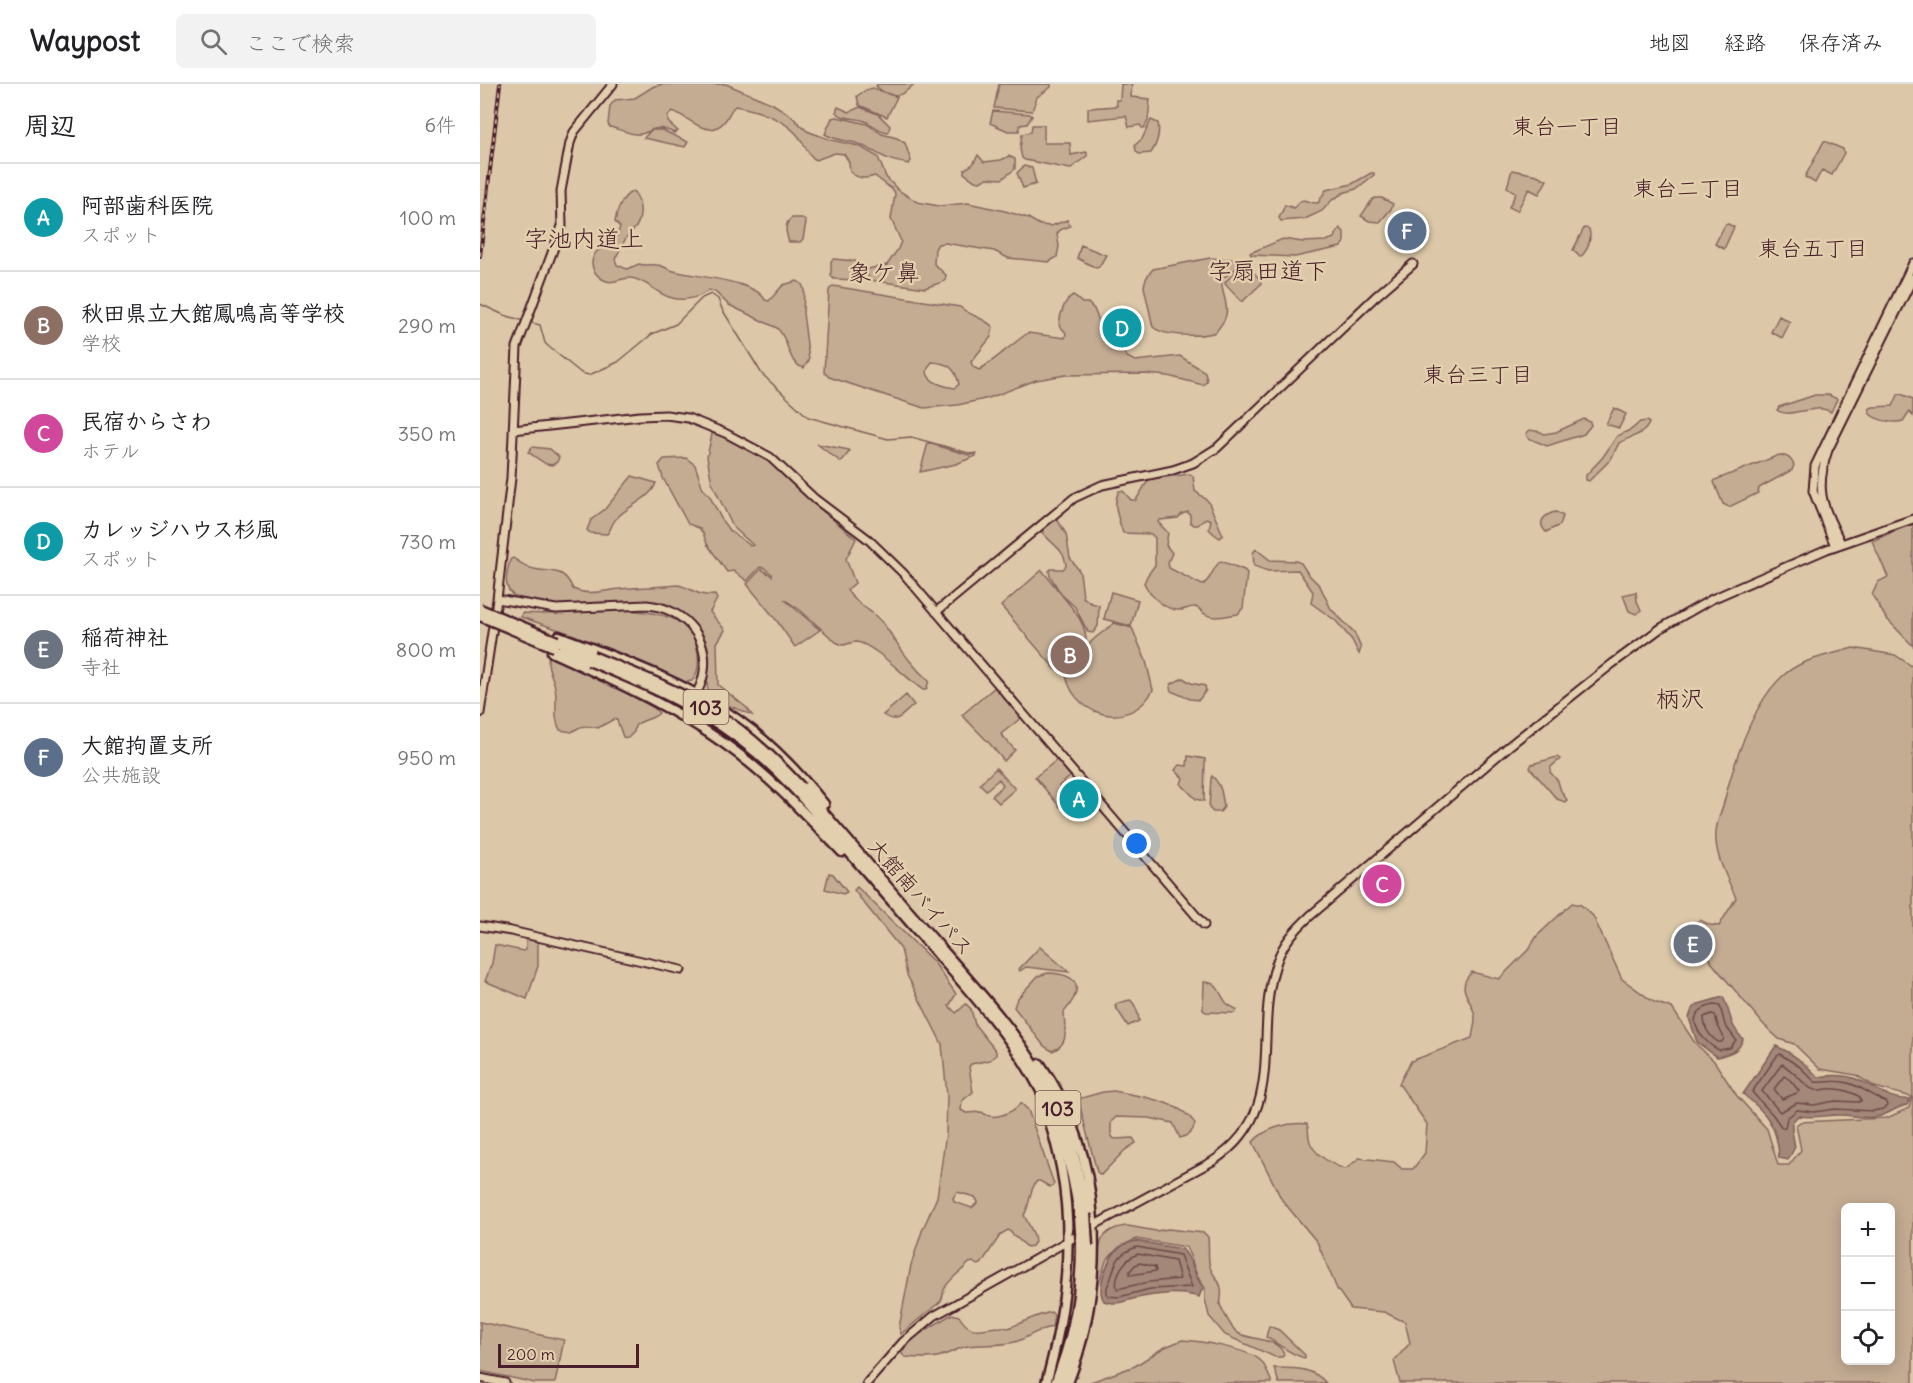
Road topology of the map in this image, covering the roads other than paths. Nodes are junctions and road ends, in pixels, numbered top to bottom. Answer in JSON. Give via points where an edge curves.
{"nodes":[{"id":1,"x":613,"y":84,"type":"edge"},
{"id":2,"x":1913,"y":262,"type":"edge"},
{"id":3,"x":1413,"y":264,"type":"dead end"},
{"id":4,"x":1913,"y":278,"type":"edge"},
{"id":5,"x":513,"y":430,"type":"junction"},
{"id":6,"x":1913,"y":519,"type":"edge"},
{"id":7,"x":1838,"y":545,"type":"junction"},
{"id":8,"x":497,"y":600,"type":"junction"},
{"id":9,"x":480,"y":609,"type":"edge"},
{"id":10,"x":936,"y":612,"type":"junction"},
{"id":11,"x":480,"y":617,"type":"edge"},
{"id":12,"x":555,"y":644,"type":"junction"},
{"id":13,"x":481,"y":689,"type":"edge"},
{"id":14,"x":696,"y":694,"type":"junction"},
{"id":15,"x":480,"y":713,"type":"edge"},
{"id":16,"x":683,"y":717,"type":"junction"},
{"id":17,"x":912,"y":919,"type":"junction"},
{"id":18,"x":1204,"y":925,"type":"dead end"},
{"id":19,"x":480,"y":926,"type":"edge"},
{"id":20,"x":681,"y":970,"type":"dead end"},
{"id":21,"x":997,"y":1018,"type":"junction"},
{"id":22,"x":1094,"y":1226,"type":"junction"},
{"id":23,"x":1068,"y":1241,"type":"junction"},
{"id":24,"x":1085,"y":1297,"type":"junction"},
{"id":25,"x":480,"y":1378,"type":"edge"},
{"id":26,"x":505,"y":1383,"type":"edge"},
{"id":27,"x":867,"y":1383,"type":"edge"},
{"id":28,"x":1046,"y":1383,"type":"edge"},
{"id":29,"x":1055,"y":1383,"type":"edge"},
{"id":30,"x":1062,"y":1383,"type":"edge"},
{"id":31,"x":1068,"y":1383,"type":"edge"}],
"edges":[{"from":1,"to":5,"type":"street","via":[[574,132],[570,143],[561,191],[562,226],[517,346]]},
{"from":2,"to":7,"type":"street","via":[[1815,466],[1813,491]]},
{"from":3,"to":10,"type":"street","via":[[1204,458],[1173,470],[1102,485],[1074,498]]},
{"from":4,"to":7,"type":"street","via":[[1821,470],[1820,492]]},
{"from":5,"to":8,"type":"street"},
{"from":5,"to":10,"type":"street","via":[[666,415],[688,418],[725,433],[770,457],[868,539]]},
{"from":6,"to":7,"type":"street"},
{"from":7,"to":22,"type":"street","via":[[1695,608],[1643,641],[1506,748],[1310,916],[1289,937],[1276,963],[1263,1086],[1257,1109],[1243,1135],[1213,1161]]},
{"from":8,"to":13,"type":"street"},
{"from":8,"to":14,"type":"street","via":[[545,608],[647,605],[669,609],[689,623],[702,644],[704,672]]},
{"from":9,"to":12,"type":"highway","name":"大館南バイパス","number":"103","bridge":true},
{"from":10,"to":18,"type":"street"},
{"from":11,"to":12,"type":"highway","name":"大館南バイパス","number":"103","bridge":true},
{"from":12,"to":14,"type":"highway"},
{"from":12,"to":16,"type":"highway"},
{"from":12,"to":17,"type":"highway","name":"大館南バイパス","number":"103","bridge":true,"via":[[712,718],[754,749],[799,789]]},
{"from":13,"to":15,"type":"street"},
{"from":14,"to":16,"type":"street"},
{"from":14,"to":17,"type":"highway","via":[[747,726],[795,770]]},
{"from":16,"to":17,"type":"highway","via":[[723,742],[774,783]]},
{"from":17,"to":21,"type":"highway","name":"大館南バイパス","number":"103"},
{"from":19,"to":20,"type":"street"},
{"from":21,"to":22,"type":"highway","via":[[1038,1061],[1064,1107],[1085,1169]]},
{"from":21,"to":23,"type":"highway","via":[[1047,1112],[1063,1176]]},
{"from":21,"to":24,"type":"highway","name":"大館南バイパス","number":"103","bridge":true,"via":[[1033,1061],[1060,1113],[1075,1158],[1083,1215]]},
{"from":22,"to":23,"type":"street"},
{"from":22,"to":24,"type":"highway","via":[[1094,1268]]},
{"from":23,"to":27,"type":"street","via":[[934,1316],[903,1342]]},
{"from":23,"to":28,"type":"highway","via":[[1062,1312]]},
{"from":24,"to":29,"type":"highway","name":"大館南バイパス","number":"103"},
{"from":24,"to":30,"type":"highway","name":"大館南バイパス","number":"103"},
{"from":24,"to":31,"type":"highway","via":[[1082,1344]]},
{"from":25,"to":26,"type":"street"}]}
